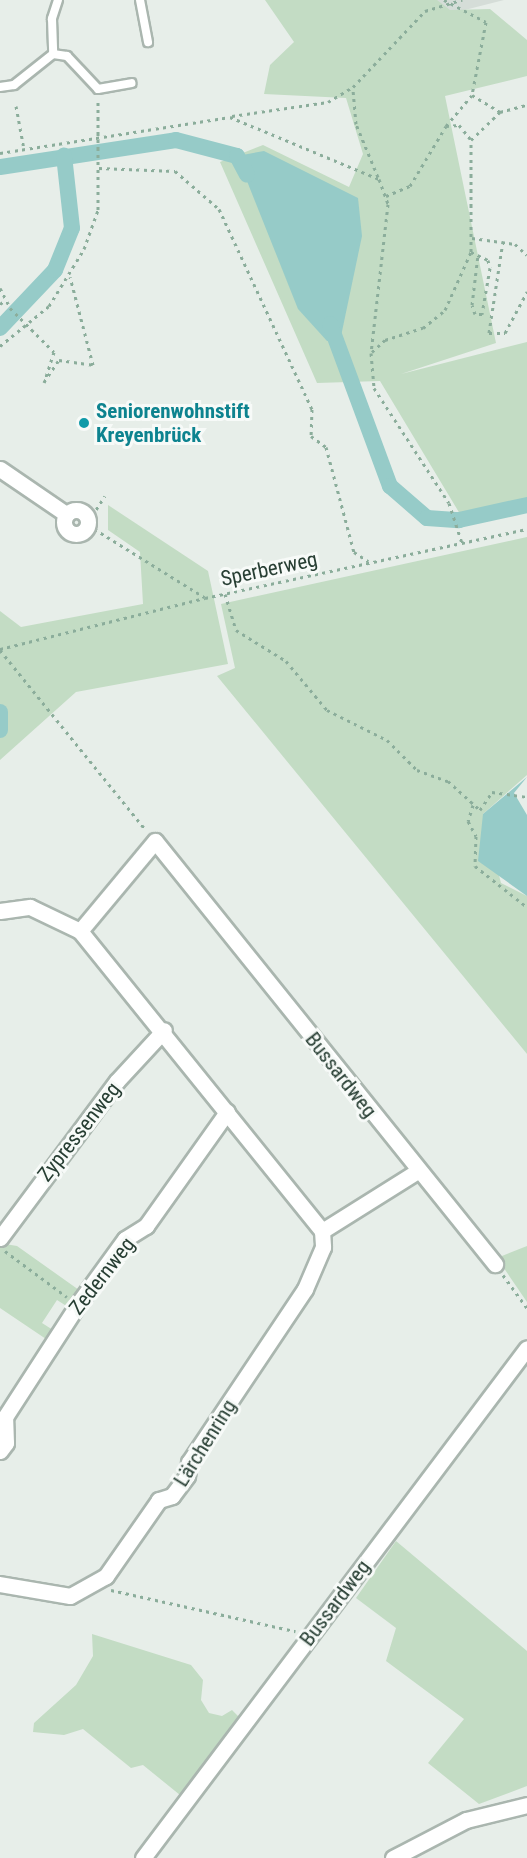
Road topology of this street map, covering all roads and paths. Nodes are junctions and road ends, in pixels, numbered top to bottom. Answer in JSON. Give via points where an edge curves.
{"nodes":[{"id":1,"x":58,"y":0,"type":"edge"},
{"id":2,"x":140,"y":0,"type":"edge"},
{"id":3,"x":462,"y":0,"type":"edge"},
{"id":4,"x":445,"y":2,"type":"edge"},
{"id":5,"x":148,"y":42,"type":"dead end"},
{"id":6,"x":53,"y":54,"type":"junction"},
{"id":7,"x":131,"y":83,"type":"dead end"},
{"id":8,"x":0,"y":87,"type":"edge"},
{"id":9,"x":353,"y":87,"type":"junction"},
{"id":10,"x":98,"y":89,"type":"junction"},
{"id":11,"x":472,"y":95,"type":"junction"},
{"id":12,"x":527,"y":105,"type":"edge"},
{"id":13,"x":16,"y":106,"type":"dead end"},
{"id":14,"x":500,"y":112,"type":"junction"},
{"id":15,"x":230,"y":117,"type":"junction"},
{"id":16,"x":446,"y":126,"type":"junction"},
{"id":17,"x":98,"y":138,"type":"junction"},
{"id":18,"x":471,"y":140,"type":"junction"},
{"id":19,"x":24,"y":149,"type":"junction"},
{"id":20,"x":0,"y":153,"type":"edge"},
{"id":21,"x":99,"y":168,"type":"junction"},
{"id":22,"x":379,"y":179,"type":"junction"},
{"id":23,"x":386,"y":196,"type":"junction"},
{"id":24,"x":472,"y":238,"type":"junction"},
{"id":25,"x":503,"y":241,"type":"junction"},
{"id":26,"x":471,"y":252,"type":"junction"},
{"id":27,"x":478,"y":255,"type":"junction"},
{"id":28,"x":527,"y":255,"type":"edge"},
{"id":29,"x":70,"y":277,"type":"junction"},
{"id":30,"x":0,"y":288,"type":"edge"},
{"id":31,"x":527,"y":292,"type":"edge"},
{"id":32,"x":6,"y":300,"type":"junction"},
{"id":33,"x":0,"y":304,"type":"edge"},
{"id":34,"x":28,"y":328,"type":"junction"},
{"id":35,"x":0,"y":346,"type":"edge"},
{"id":36,"x":371,"y":353,"type":"junction"},
{"id":37,"x":0,"y":469,"type":"edge"},
{"id":38,"x":105,"y":496,"type":"dead end"},
{"id":39,"x":88,"y":524,"type":"junction"},
{"id":40,"x":527,"y":529,"type":"edge"},
{"id":41,"x":462,"y":543,"type":"junction"},
{"id":42,"x":369,"y":562,"type":"junction"},
{"id":43,"x":225,"y":594,"type":"junction"},
{"id":44,"x":205,"y":598,"type":"junction"},
{"id":45,"x":0,"y":649,"type":"edge"},
{"id":46,"x":527,"y":797,"type":"edge"},
{"id":47,"x":473,"y":805,"type":"junction"},
{"id":48,"x":155,"y":841,"type":"junction"},
{"id":49,"x":527,"y":907,"type":"edge"},
{"id":50,"x":0,"y":911,"type":"edge"},
{"id":51,"x":80,"y":931,"type":"junction"},
{"id":52,"x":164,"y":1030,"type":"junction"},
{"id":53,"x":227,"y":1112,"type":"junction"},
{"id":54,"x":416,"y":1172,"type":"junction"},
{"id":55,"x":322,"y":1231,"type":"junction"},
{"id":56,"x":0,"y":1238,"type":"edge"},
{"id":57,"x":0,"y":1245,"type":"edge"},
{"id":58,"x":495,"y":1264,"type":"joint"},
{"id":59,"x":78,"y":1304,"type":"junction"},
{"id":60,"x":527,"y":1308,"type":"edge"},
{"id":61,"x":527,"y":1348,"type":"edge"},
{"id":62,"x":0,"y":1451,"type":"edge"},
{"id":63,"x":0,"y":1584,"type":"edge"},
{"id":64,"x":95,"y":1585,"type":"junction"},
{"id":65,"x":312,"y":1634,"type":"junction"},
{"id":66,"x":527,"y":1805,"type":"edge"},
{"id":67,"x":144,"y":1858,"type":"edge"},
{"id":68,"x":393,"y":1858,"type":"edge"}],
"edges":[{"from":1,"to":6,"type":"lane","via":[[52,18]]},
{"from":2,"to":5,"type":"lane"},
{"from":3,"to":4,"type":"path"},
{"from":4,"to":9,"type":"path","via":[[425,11]]},
{"from":4,"to":11,"type":"path","via":[[486,22]]},
{"from":6,"to":8,"type":"lane","via":[[14,85]]},
{"from":6,"to":10,"type":"lane","via":[[67,56]]},
{"from":7,"to":10,"type":"lane"},
{"from":9,"to":15,"type":"path","via":[[328,102]]},
{"from":9,"to":22,"type":"path","via":[[356,124]]},
{"from":10,"to":17,"type":"path"},
{"from":11,"to":14,"type":"path"},
{"from":11,"to":16,"type":"path"},
{"from":12,"to":14,"type":"path"},
{"from":13,"to":19,"type":"path"},
{"from":14,"to":18,"type":"path"},
{"from":15,"to":17,"type":"path"},
{"from":15,"to":22,"type":"path"},
{"from":16,"to":18,"type":"path","via":[[466,129]]},
{"from":16,"to":23,"type":"path","via":[[410,186]]},
{"from":17,"to":19,"type":"path"},
{"from":17,"to":21,"type":"path"},
{"from":18,"to":24,"type":"path"},
{"from":19,"to":20,"type":"path"},
{"from":21,"to":29,"type":"path","via":[[98,210]]},
{"from":21,"to":42,"type":"path","via":[[176,171],[219,208],[312,409],[311,436],[326,447],[354,552]]},
{"from":22,"to":23,"type":"path"},
{"from":23,"to":36,"type":"path"},
{"from":24,"to":25,"type":"path"},
{"from":24,"to":26,"type":"path"},
{"from":25,"to":28,"type":"path"},
{"from":25,"to":31,"type":"path","via":[[489,333],[505,333]]},
{"from":26,"to":27,"type":"path"},
{"from":26,"to":36,"type":"path","via":[[445,310],[423,328],[385,340]]},
{"from":27,"to":27,"type":"path","via":[[472,305],[475,314],[482,314],[490,268],[488,260]]},
{"from":29,"to":34,"type":"path"},
{"from":29,"to":34,"type":"path","via":[[93,365],[59,360],[44,382],[54,352]]},
{"from":30,"to":32,"type":"path"},
{"from":32,"to":33,"type":"path"},
{"from":32,"to":34,"type":"path"},
{"from":34,"to":35,"type":"path"},
{"from":36,"to":41,"type":"path","via":[[374,388],[449,503]]},
{"from":37,"to":39,"type":"street","via":[[66,514],[82,511]]},
{"from":38,"to":39,"type":"path"},
{"from":39,"to":44,"type":"path"},
{"from":40,"to":41,"type":"path","name":"Sperberweg"},
{"from":41,"to":42,"type":"path","name":"Sperberweg"},
{"from":42,"to":43,"type":"path","name":"Sperberweg"},
{"from":43,"to":44,"type":"path","name":"Sperberweg"},
{"from":43,"to":47,"type":"path","via":[[236,630],[286,661],[321,705],[387,740],[417,770],[448,781]]},
{"from":44,"to":45,"type":"path","name":"Sperberweg"},
{"from":45,"to":48,"type":"path"},
{"from":46,"to":47,"type":"path","via":[[492,792],[480,810]]},
{"from":47,"to":49,"type":"path","via":[[468,820],[476,836],[475,866]]},
{"from":48,"to":51,"type":"street"},
{"from":48,"to":54,"type":"street","name":"Bussardweg"},
{"from":50,"to":51,"type":"street","via":[[30,907]]},
{"from":51,"to":52,"type":"street"},
{"from":52,"to":53,"type":"street"},
{"from":52,"to":56,"type":"street","name":"Zypressenweg","via":[[117,1081]]},
{"from":53,"to":55,"type":"street"},
{"from":53,"to":59,"type":"street","name":"Zedernweg","via":[[146,1226],[125,1239]]},
{"from":54,"to":55,"type":"street"},
{"from":54,"to":58,"type":"street","name":"Bussardweg"},
{"from":55,"to":64,"type":"street","name":"Lärchenring","via":[[318,1265],[189,1462],[187,1476],[172,1496],[159,1500]]},
{"from":57,"to":59,"type":"path","via":[[34,1277]]},
{"from":58,"to":60,"type":"path"},
{"from":59,"to":62,"type":"street","name":"Zedernweg","via":[[5,1417],[6,1443]]},
{"from":61,"to":65,"type":"street","name":"Bussardweg"},
{"from":63,"to":64,"type":"street","via":[[70,1596]]},
{"from":64,"to":65,"type":"path"},
{"from":65,"to":67,"type":"street","name":"Bussardweg"},
{"from":66,"to":68,"type":"street","via":[[466,1820]]}]}
